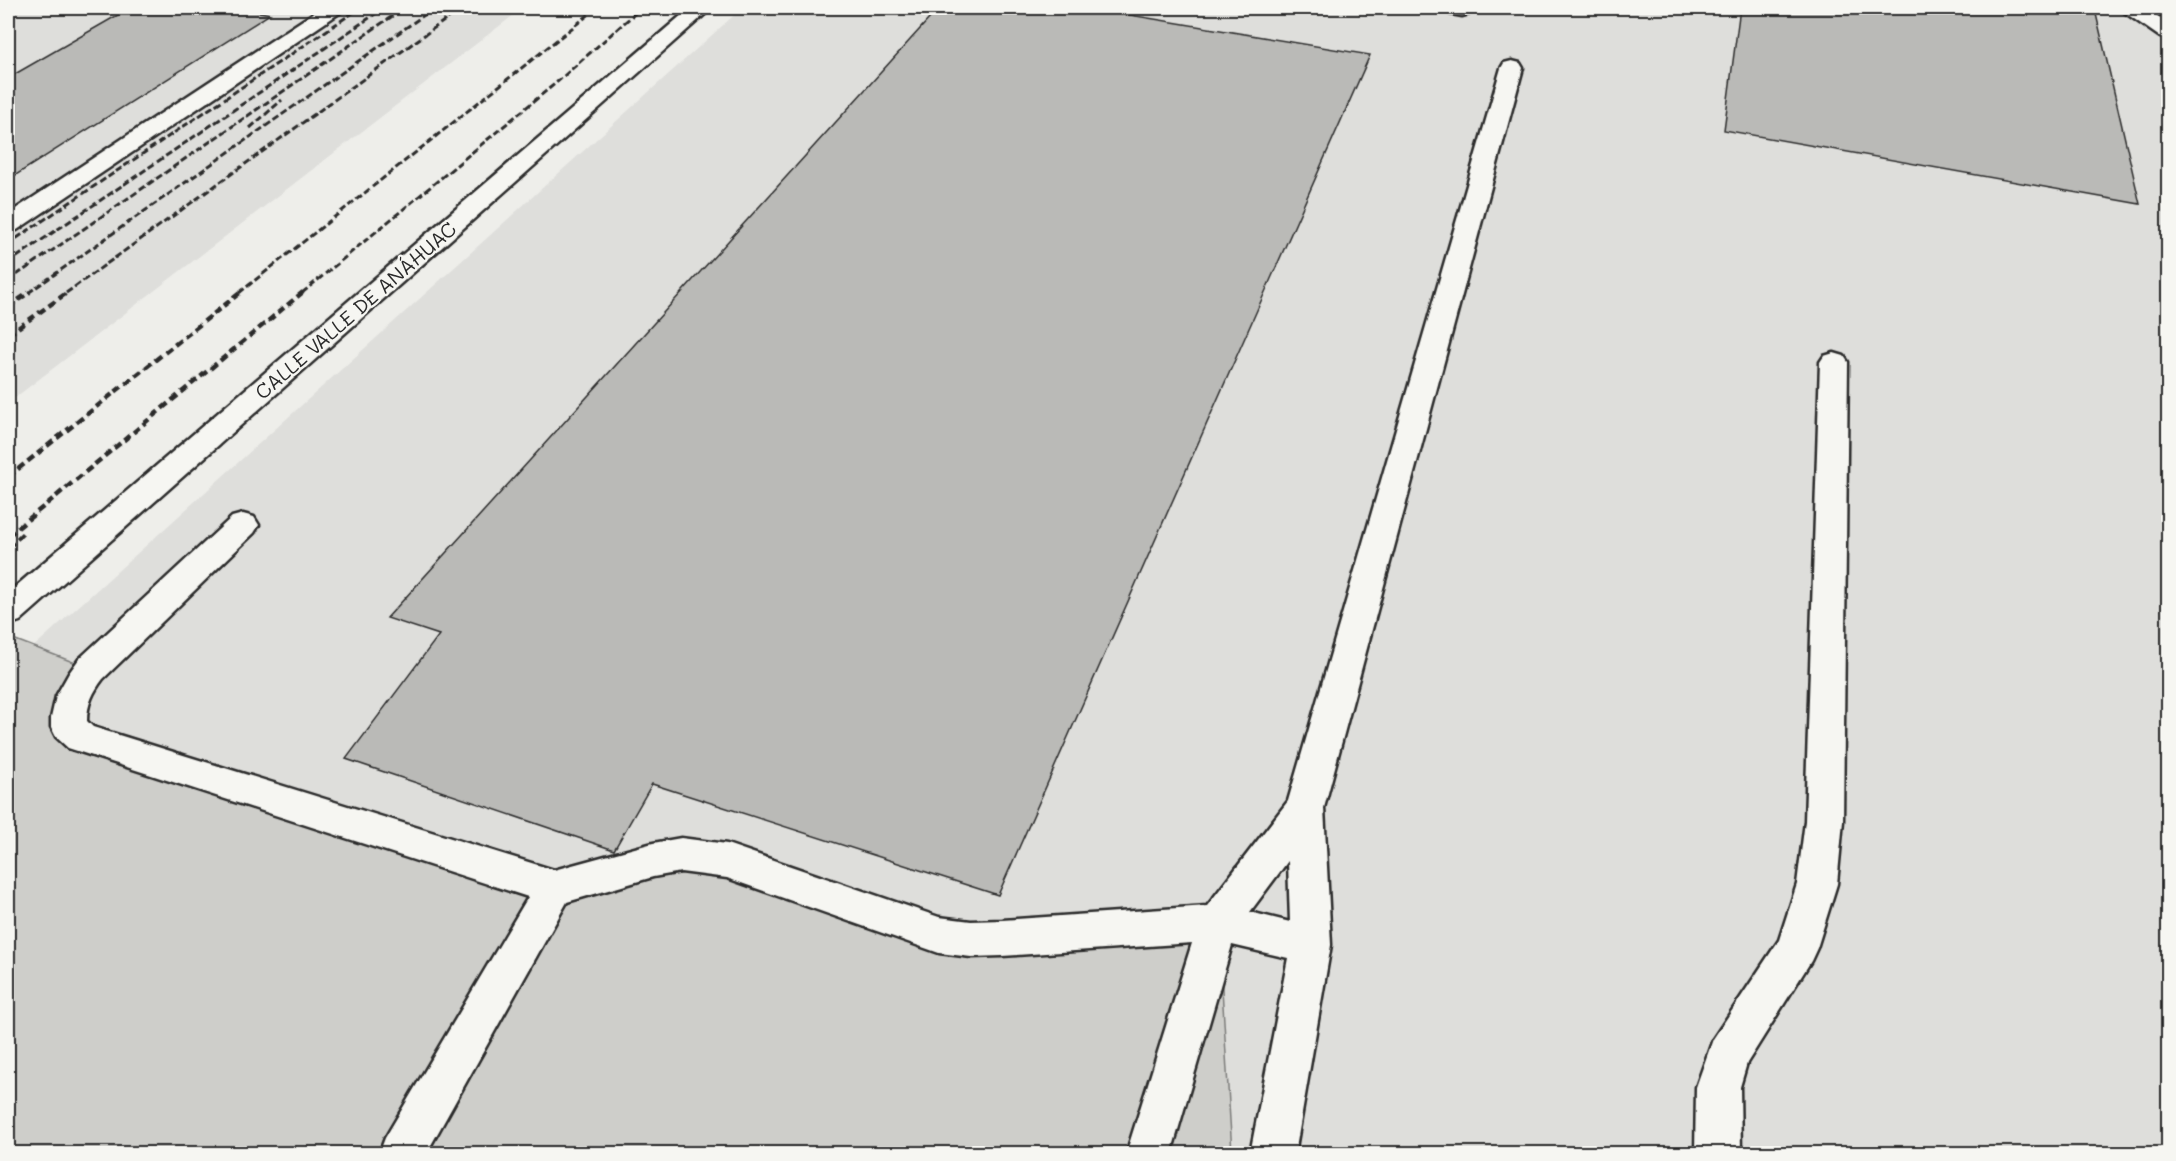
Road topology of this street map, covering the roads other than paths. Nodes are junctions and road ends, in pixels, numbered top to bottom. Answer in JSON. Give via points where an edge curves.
{"nodes":[{"id":1,"x":334,"y":8,"type":"edge"},
{"id":2,"x":702,"y":8,"type":"edge"},
{"id":3,"x":2150,"y":10,"type":"edge"},
{"id":4,"x":2169,"y":32,"type":"edge"},
{"id":5,"x":1512,"y":68,"type":"dead end"},
{"id":6,"x":8,"y":225,"type":"edge"},
{"id":7,"x":1834,"y":362,"type":"dead end"},
{"id":8,"x":243,"y":525,"type":"dead end"},
{"id":9,"x":8,"y":612,"type":"edge"},
{"id":10,"x":1305,"y":808,"type":"junction"},
{"id":11,"x":554,"y":888,"type":"junction"},
{"id":12,"x":1218,"y":922,"type":"junction"},
{"id":13,"x":1311,"y":945,"type":"junction"},
{"id":14,"x":401,"y":1154,"type":"edge"},
{"id":15,"x":1148,"y":1154,"type":"edge"},
{"id":16,"x":1272,"y":1154,"type":"edge"},
{"id":17,"x":1718,"y":1154,"type":"edge"}],
"edges":[{"from":1,"to":6,"type":"street"},
{"from":2,"to":9,"type":"street","name":"CALLE VALLE DE ANÁHUAC"},
{"from":3,"to":4,"type":"street"},
{"from":5,"to":10,"type":"street"},
{"from":7,"to":17,"type":"street","via":[[1824,821],[1817,884],[1797,948],[1728,1054],[1718,1087]]},
{"from":8,"to":11,"type":"street","via":[[91,669],[75,689],[67,710],[69,727],[81,738]]},
{"from":10,"to":12,"type":"street"},
{"from":10,"to":13,"type":"street"},
{"from":11,"to":12,"type":"street","via":[[653,860],[692,855],[727,861],[939,935],[971,939]]},
{"from":11,"to":14,"type":"street"},
{"from":12,"to":13,"type":"street"},
{"from":12,"to":15,"type":"street"},
{"from":13,"to":16,"type":"street"}]}
